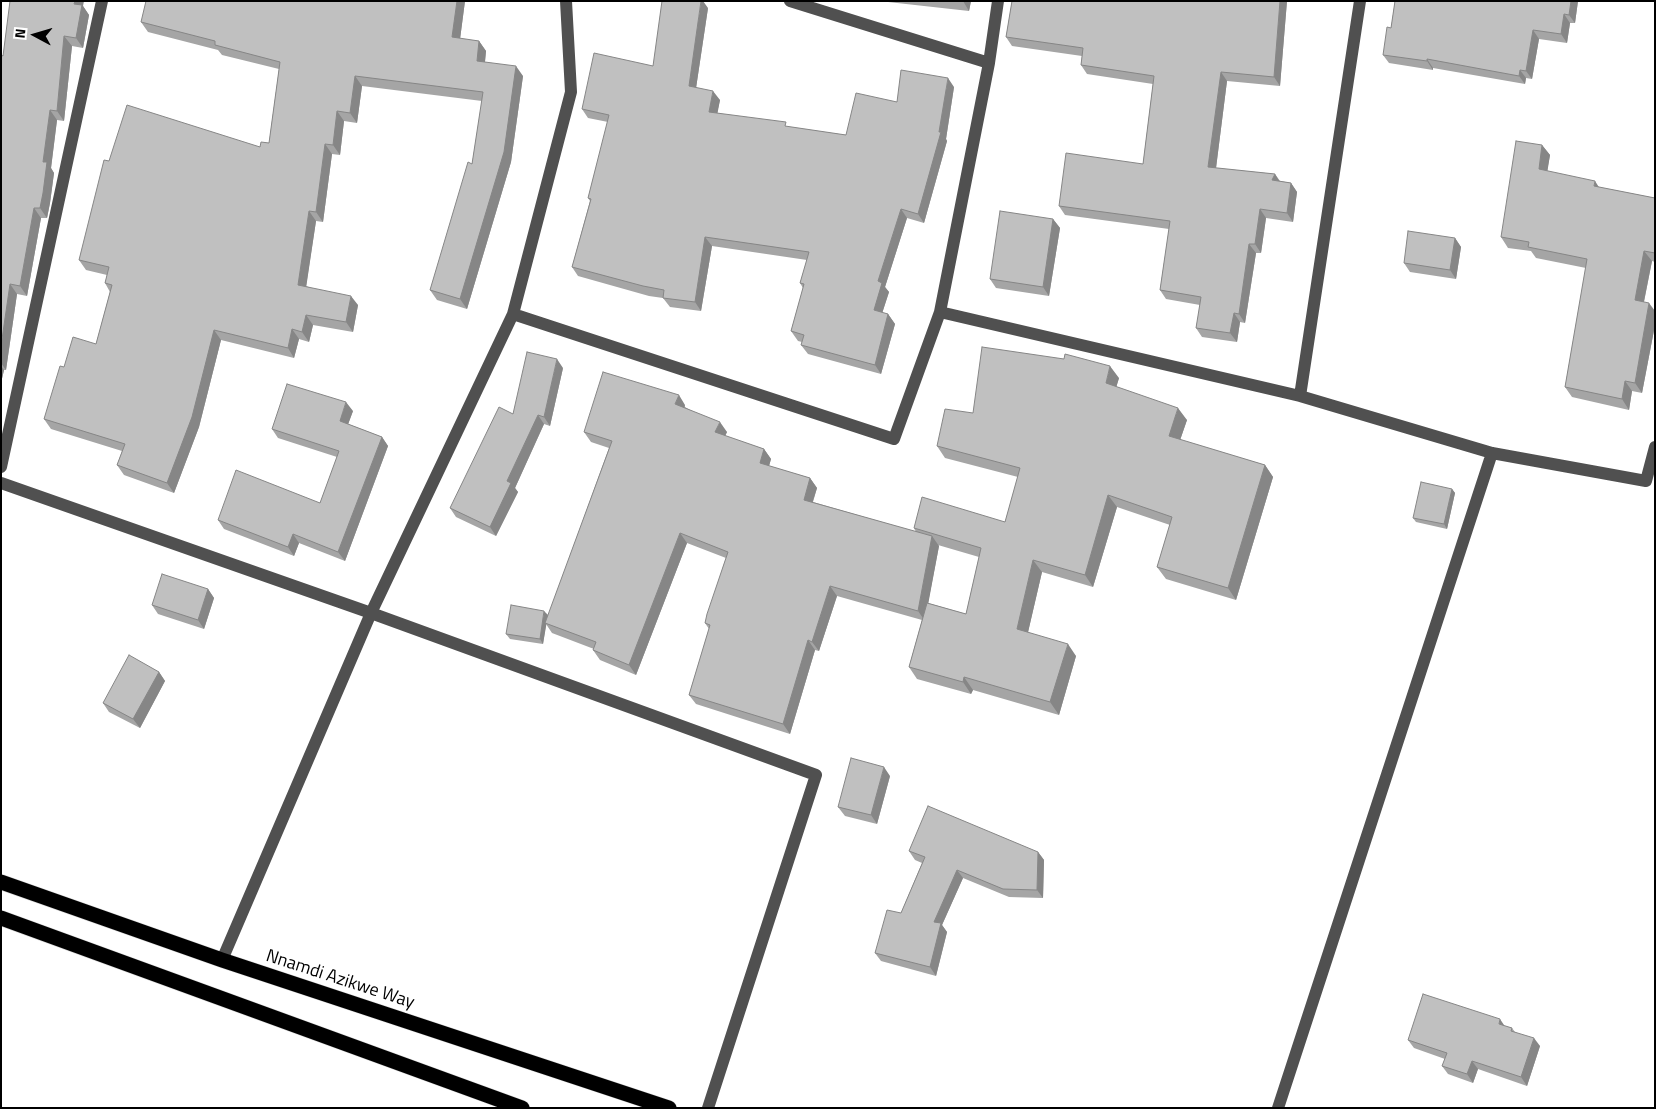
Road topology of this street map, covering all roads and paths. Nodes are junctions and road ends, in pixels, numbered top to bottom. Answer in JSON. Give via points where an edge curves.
{"nodes":[{"id":1,"x":102,"y":1,"type":"edge"},
{"id":2,"x":566,"y":1,"type":"edge"},
{"id":3,"x":790,"y":1,"type":"edge"},
{"id":4,"x":998,"y":1,"type":"edge"},
{"id":5,"x":1360,"y":1,"type":"edge"},
{"id":6,"x":989,"y":63,"type":"junction"},
{"id":7,"x":940,"y":312,"type":"junction"},
{"id":8,"x":513,"y":314,"type":"junction"},
{"id":9,"x":1300,"y":396,"type":"junction"},
{"id":10,"x":1655,"y":447,"type":"edge"},
{"id":11,"x":1492,"y":453,"type":"junction"},
{"id":12,"x":1,"y":467,"type":"edge"},
{"id":13,"x":1651,"y":482,"type":"edge"},
{"id":14,"x":1,"y":483,"type":"edge"},
{"id":15,"x":371,"y":613,"type":"junction"},
{"id":16,"x":1,"y":882,"type":"edge"},
{"id":17,"x":1,"y":918,"type":"edge"},
{"id":18,"x":222,"y":960,"type":"junction"},
{"id":19,"x":522,"y":1108,"type":"edge"},
{"id":20,"x":670,"y":1108,"type":"edge"},
{"id":21,"x":708,"y":1108,"type":"edge"},
{"id":22,"x":1278,"y":1108,"type":"edge"}],
"edges":[{"from":1,"to":12,"type":"street"},
{"from":2,"to":8,"type":"street","via":[[571,92]]},
{"from":3,"to":6,"type":"street"},
{"from":4,"to":6,"type":"street"},
{"from":5,"to":9,"type":"street"},
{"from":6,"to":7,"type":"street"},
{"from":7,"to":8,"type":"street","via":[[894,439]]},
{"from":7,"to":9,"type":"street"},
{"from":8,"to":15,"type":"street"},
{"from":9,"to":11,"type":"street"},
{"from":10,"to":13,"type":"street"},
{"from":11,"to":13,"type":"street"},
{"from":11,"to":22,"type":"street"},
{"from":14,"to":15,"type":"street"},
{"from":15,"to":18,"type":"street"},
{"from":15,"to":21,"type":"street","via":[[816,775]]},
{"from":16,"to":18,"type":"highway","name":"Nnamdi Azikwe Way"},
{"from":17,"to":19,"type":"highway"},
{"from":18,"to":20,"type":"highway","name":"Nnamdi Azikwe Way"}]}
